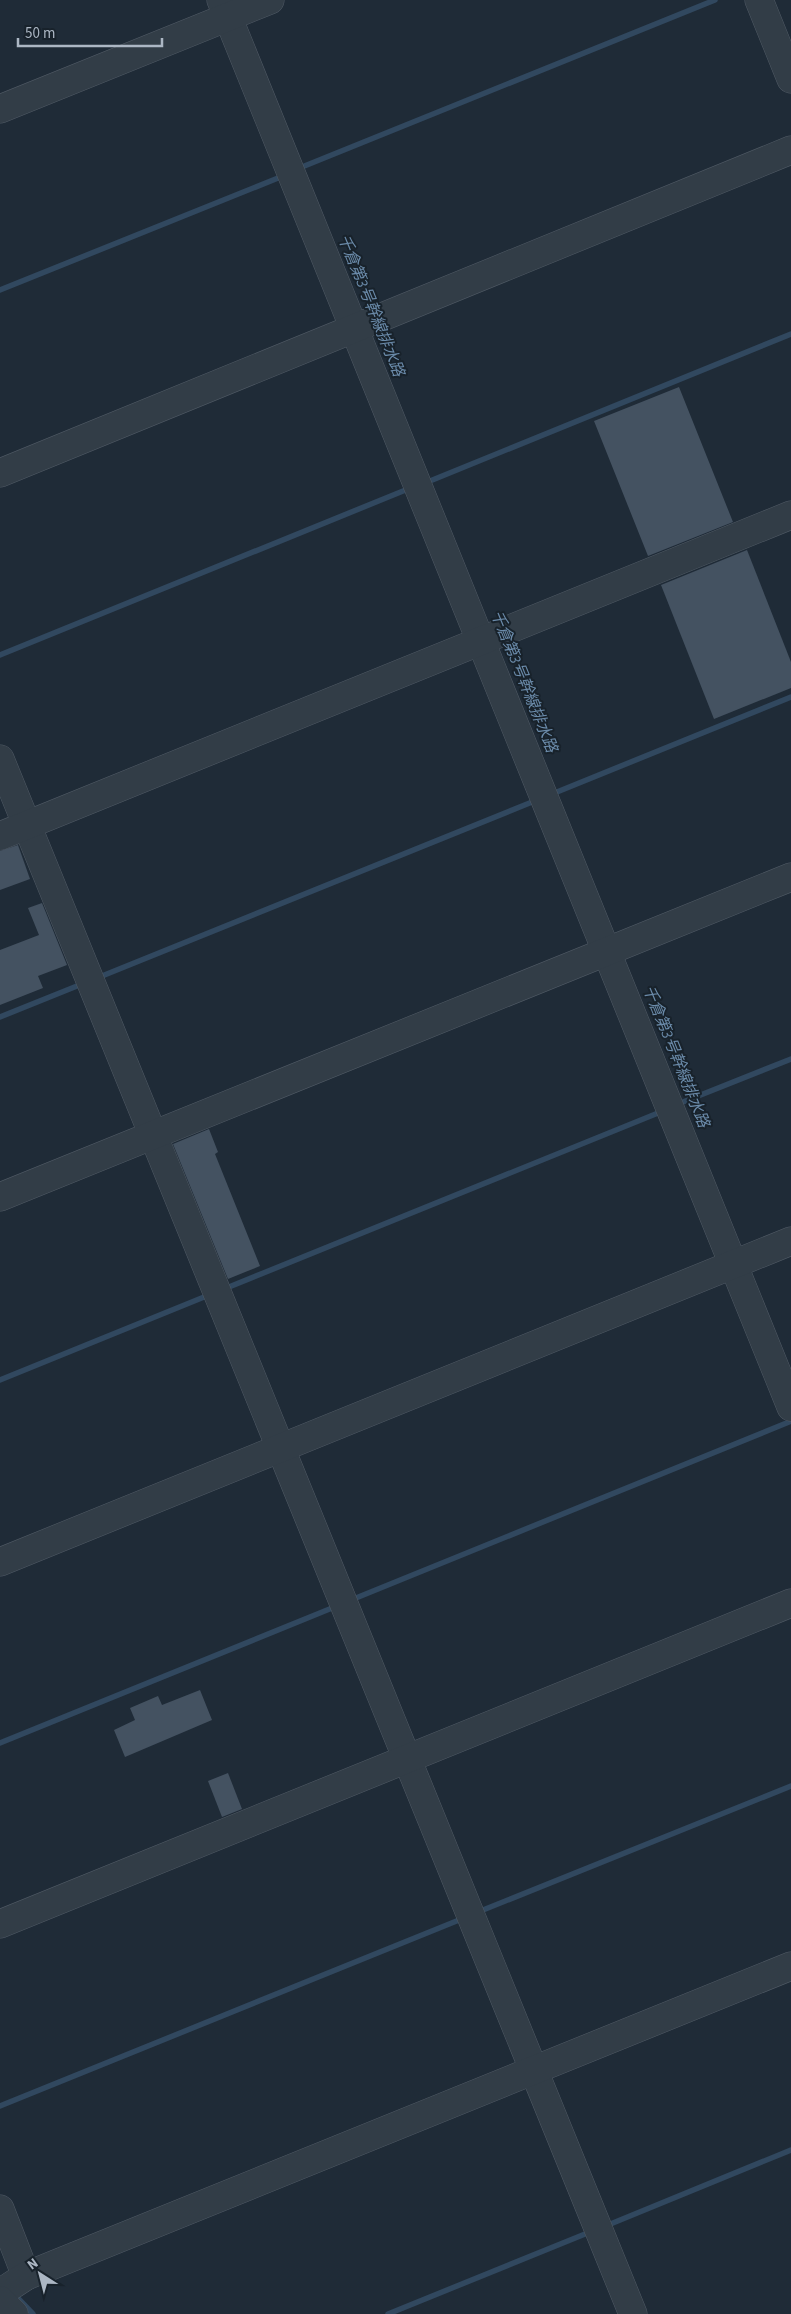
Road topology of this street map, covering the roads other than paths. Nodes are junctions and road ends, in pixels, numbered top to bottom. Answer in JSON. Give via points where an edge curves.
{"nodes":[{"id":1,"x":270,"y":0,"type":"edge"},
{"id":2,"x":759,"y":0,"type":"edge"},
{"id":3,"x":231,"y":11,"type":"edge"},
{"id":4,"x":791,"y":79,"type":"edge"},
{"id":5,"x":0,"y":109,"type":"edge"},
{"id":6,"x":791,"y":150,"type":"edge"},
{"id":7,"x":362,"y":326,"type":"junction"},
{"id":8,"x":0,"y":472,"type":"edge"},
{"id":9,"x":791,"y":515,"type":"edge"},
{"id":10,"x":489,"y":637,"type":"junction"},
{"id":11,"x":0,"y":759,"type":"edge"},
{"id":12,"x":27,"y":825,"type":"junction"},
{"id":13,"x":0,"y":836,"type":"edge"},
{"id":14,"x":791,"y":877,"type":"edge"},
{"id":15,"x":615,"y":948,"type":"junction"},
{"id":16,"x":154,"y":1136,"type":"junction"},
{"id":17,"x":0,"y":1198,"type":"edge"},
{"id":18,"x":791,"y":1241,"type":"edge"},
{"id":19,"x":741,"y":1261,"type":"junction"},
{"id":20,"x":791,"y":1407,"type":"edge"},
{"id":21,"x":282,"y":1448,"type":"junction"},
{"id":22,"x":0,"y":1562,"type":"edge"},
{"id":23,"x":791,"y":1603,"type":"edge"},
{"id":24,"x":407,"y":1758,"type":"junction"},
{"id":25,"x":0,"y":1924,"type":"edge"},
{"id":26,"x":791,"y":1966,"type":"edge"},
{"id":27,"x":534,"y":2072,"type":"junction"},
{"id":28,"x":0,"y":2209,"type":"edge"},
{"id":29,"x":9,"y":2293,"type":"edge"},
{"id":30,"x":633,"y":2314,"type":"edge"}],
"edges":[{"from":1,"to":3,"type":"street"},
{"from":2,"to":4,"type":"street"},
{"from":3,"to":5,"type":"street"},
{"from":3,"to":7,"type":"street"},
{"from":6,"to":7,"type":"street"},
{"from":7,"to":8,"type":"street"},
{"from":7,"to":10,"type":"street"},
{"from":9,"to":10,"type":"street"},
{"from":10,"to":12,"type":"street"},
{"from":10,"to":15,"type":"street"},
{"from":11,"to":12,"type":"street"},
{"from":12,"to":13,"type":"street"},
{"from":12,"to":16,"type":"street"},
{"from":14,"to":15,"type":"street"},
{"from":15,"to":16,"type":"street"},
{"from":15,"to":19,"type":"street"},
{"from":16,"to":17,"type":"street"},
{"from":16,"to":21,"type":"street"},
{"from":18,"to":19,"type":"street"},
{"from":19,"to":20,"type":"street"},
{"from":19,"to":21,"type":"street"},
{"from":21,"to":22,"type":"street"},
{"from":21,"to":24,"type":"street"},
{"from":23,"to":24,"type":"street"},
{"from":24,"to":25,"type":"street"},
{"from":24,"to":27,"type":"street"},
{"from":26,"to":27,"type":"street"},
{"from":27,"to":29,"type":"street"},
{"from":27,"to":30,"type":"street"},
{"from":28,"to":29,"type":"street"}]}
